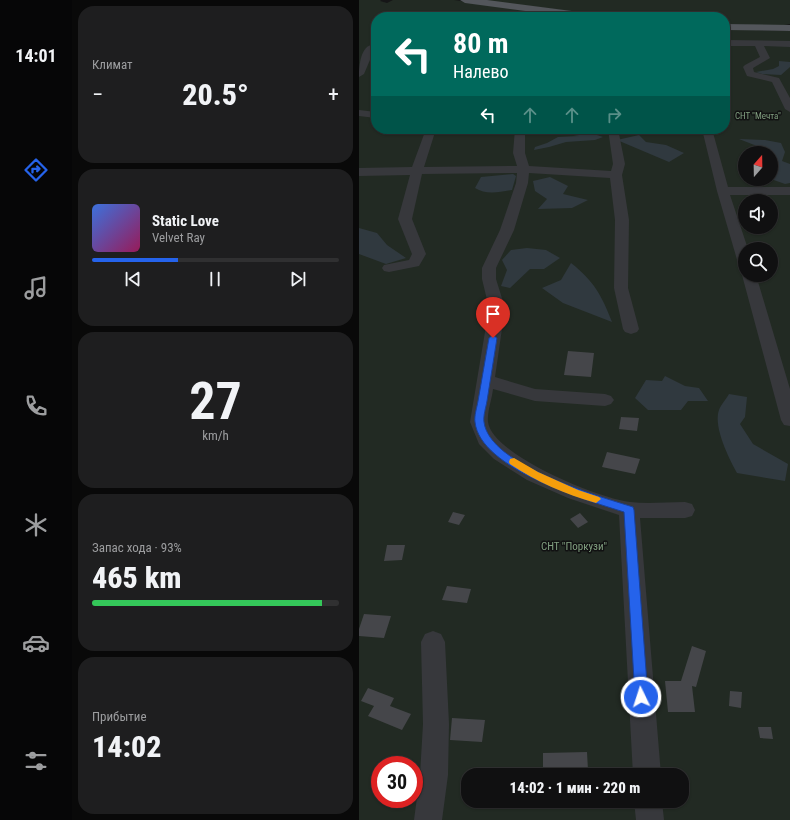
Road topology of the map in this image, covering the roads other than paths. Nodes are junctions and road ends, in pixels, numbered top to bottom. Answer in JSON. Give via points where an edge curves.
{"nodes":[{"id":1,"x":465,"y":0,"type":"edge"},
{"id":2,"x":544,"y":12,"type":"edge"},
{"id":3,"x":730,"y":27,"type":"edge"},
{"id":4,"x":790,"y":28,"type":"edge"},
{"id":5,"x":730,"y":43,"type":"edge"},
{"id":6,"x":759,"y":44,"type":"junction"},
{"id":7,"x":790,"y":44,"type":"edge"},
{"id":8,"x":371,"y":48,"type":"edge"},
{"id":9,"x":359,"y":49,"type":"edge"},
{"id":10,"x":371,"y":52,"type":"edge"},
{"id":11,"x":359,"y":74,"type":"edge"},
{"id":12,"x":790,"y":109,"type":"edge"},
{"id":13,"x":359,"y":113,"type":"edge"},
{"id":14,"x":371,"y":114,"type":"edge"},
{"id":15,"x":429,"y":134,"type":"edge"},
{"id":16,"x":520,"y":134,"type":"edge"},
{"id":17,"x":614,"y":134,"type":"edge"},
{"id":18,"x":708,"y":134,"type":"edge"},
{"id":19,"x":524,"y":169,"type":"junction"},
{"id":20,"x":417,"y":171,"type":"junction"},
{"id":21,"x":359,"y":172,"type":"edge"},
{"id":22,"x":616,"y":175,"type":"junction"},
{"id":23,"x":723,"y":191,"type":"junction"},
{"id":24,"x":790,"y":191,"type":"edge"},
{"id":25,"x":739,"y":242,"type":"edge"},
{"id":26,"x":389,"y":268,"type":"dead end"},
{"id":27,"x":751,"y":282,"type":"edge"},
{"id":28,"x":631,"y":329,"type":"dead end"},
{"id":29,"x":487,"y":381,"type":"junction"},
{"id":30,"x":605,"y":400,"type":"dead end"},
{"id":31,"x":790,"y":420,"type":"edge"},
{"id":32,"x":629,"y":510,"type":"junction"},
{"id":33,"x":685,"y":510,"type":"dead end"},
{"id":34,"x":433,"y":642,"type":"dead end"},
{"id":35,"x":647,"y":768,"type":"edge"},
{"id":36,"x":649,"y":808,"type":"edge"},
{"id":37,"x":428,"y":820,"type":"edge"},
{"id":38,"x":650,"y":820,"type":"edge"}],
"edges":[{"from":1,"to":2,"type":"main road"},
{"from":3,"to":4,"type":"main road"},
{"from":5,"to":6,"type":"street"},
{"from":6,"to":7,"type":"street"},
{"from":6,"to":12,"type":"street","via":[[765,58],[748,67],[750,74],[776,80]]},
{"from":8,"to":9,"type":"street"},
{"from":10,"to":11,"type":"street"},
{"from":13,"to":14,"type":"street"},
{"from":15,"to":20,"type":"street"},
{"from":16,"to":19,"type":"street","via":[[519,153]]},
{"from":17,"to":22,"type":"street","via":[[619,164]]},
{"from":18,"to":23,"type":"street"},
{"from":19,"to":20,"type":"street"},
{"from":19,"to":22,"type":"street"},
{"from":19,"to":29,"type":"street","via":[[507,230],[489,268],[489,279],[497,308]]},
{"from":20,"to":21,"type":"street"},
{"from":20,"to":26,"type":"street","via":[[405,219],[419,254],[414,263]]},
{"from":22,"to":28,"type":"street","via":[[622,220],[621,288]]},
{"from":23,"to":24,"type":"street"},
{"from":23,"to":25,"type":"street"},
{"from":27,"to":31,"type":"street"},
{"from":29,"to":30,"type":"street","via":[[535,395]]},
{"from":29,"to":32,"type":"street","via":[[479,422],[486,439],[501,454],[534,475],[575,493]]},
{"from":32,"to":33,"type":"street"},
{"from":32,"to":35,"type":"street"},
{"from":34,"to":37,"type":"street","via":[[436,724],[434,775]]},
{"from":36,"to":38,"type":"street"}]}
